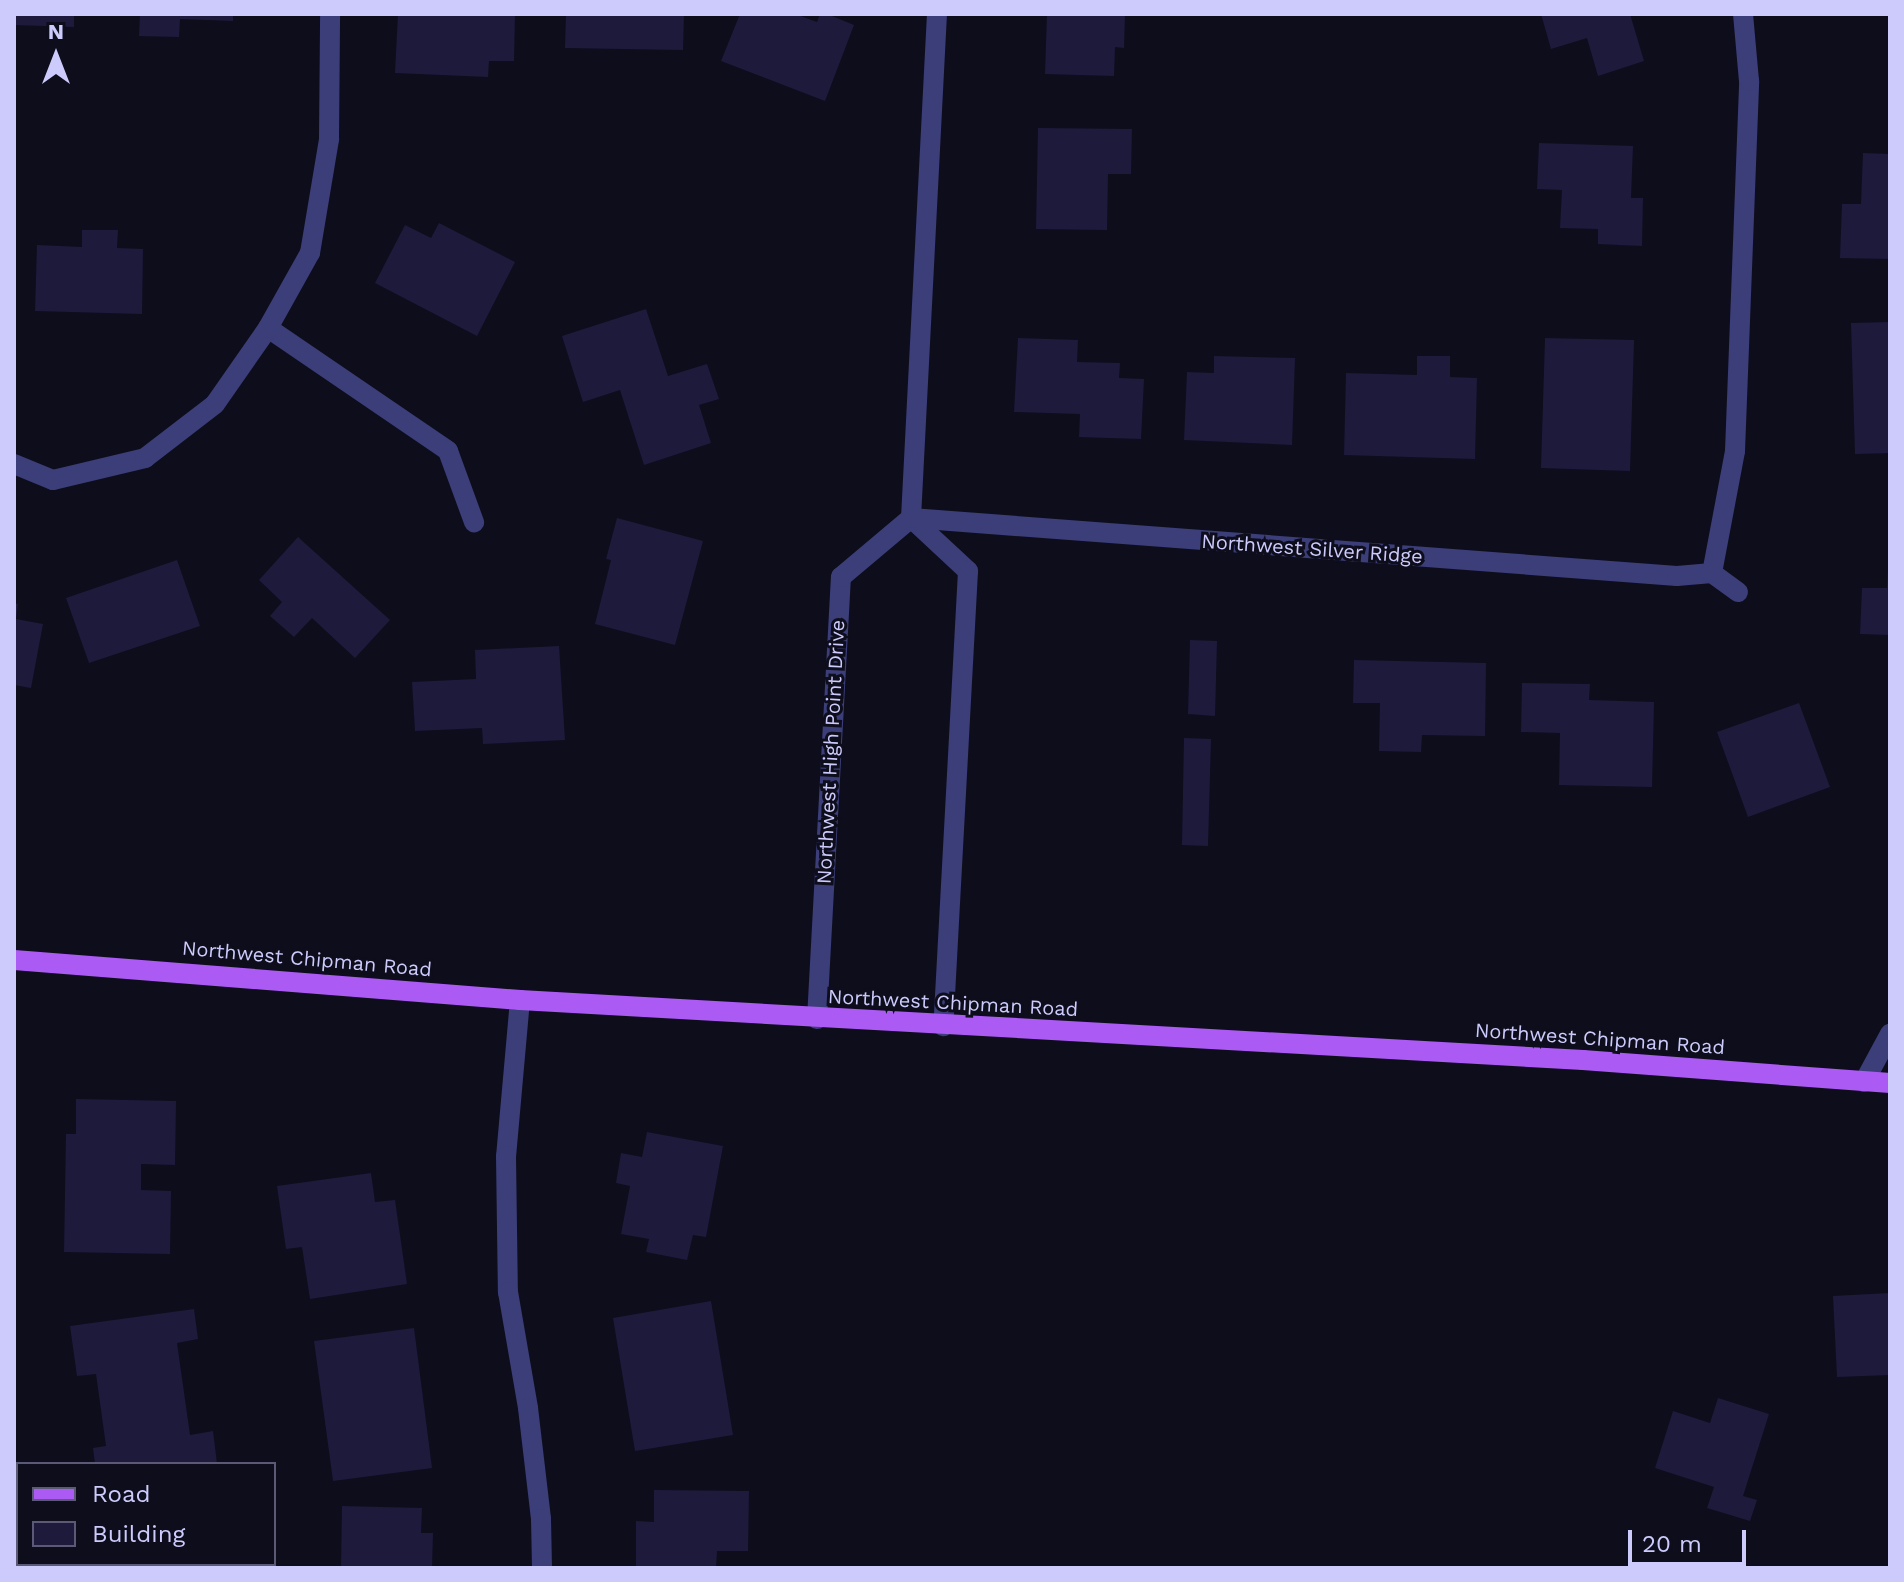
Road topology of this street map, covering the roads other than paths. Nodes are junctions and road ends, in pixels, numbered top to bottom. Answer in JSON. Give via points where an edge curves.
{"nodes":[{"id":1,"x":330,"y":14,"type":"edge"},
{"id":2,"x":937,"y":14,"type":"edge"},
{"id":3,"x":1743,"y":14,"type":"edge"},
{"id":4,"x":268,"y":328,"type":"junction"},
{"id":5,"x":14,"y":464,"type":"edge"},
{"id":6,"x":911,"y":518,"type":"junction"},
{"id":7,"x":474,"y":522,"type":"dead end"},
{"id":8,"x":1712,"y":573,"type":"junction"},
{"id":9,"x":1738,"y":592,"type":"dead end"},
{"id":10,"x":14,"y":960,"type":"edge"},
{"id":11,"x":520,"y":1000,"type":"junction"},
{"id":12,"x":817,"y":1019,"type":"junction"},
{"id":13,"x":943,"y":1026,"type":"junction"},
{"id":14,"x":1890,"y":1034,"type":"edge"},
{"id":15,"x":1864,"y":1082,"type":"junction"},
{"id":16,"x":1890,"y":1083,"type":"edge"},
{"id":17,"x":542,"y":1568,"type":"edge"}],
"edges":[{"from":1,"to":4,"type":"street","via":[[329,139],[310,253]]},
{"from":2,"to":6,"type":"street"},
{"from":3,"to":8,"type":"street","via":[[1749,81],[1735,451]]},
{"from":4,"to":5,"type":"street","via":[[215,404],[145,458],[53,480]]},
{"from":4,"to":7,"type":"street","via":[[448,451]]},
{"from":6,"to":8,"type":"street","name":"Northwest Silver Ridge","via":[[1677,576]]},
{"from":6,"to":12,"type":"street","name":"Northwest High Point Drive","via":[[841,577]]},
{"from":6,"to":13,"type":"street","via":[[968,571]]},
{"from":8,"to":9,"type":"street"},
{"from":10,"to":11,"type":"main road","name":"Northwest Chipman Road"},
{"from":11,"to":12,"type":"main road","name":"Northwest Chipman Road"},
{"from":11,"to":17,"type":"street","via":[[506,1156],[508,1292],[528,1408]]},
{"from":12,"to":13,"type":"main road","name":"Northwest Chipman Road"},
{"from":13,"to":15,"type":"main road","name":"Northwest Chipman Road","via":[[1583,1060]]},
{"from":14,"to":15,"type":"street"},
{"from":15,"to":16,"type":"main road","name":"Northwest Chipman Road"}]}
